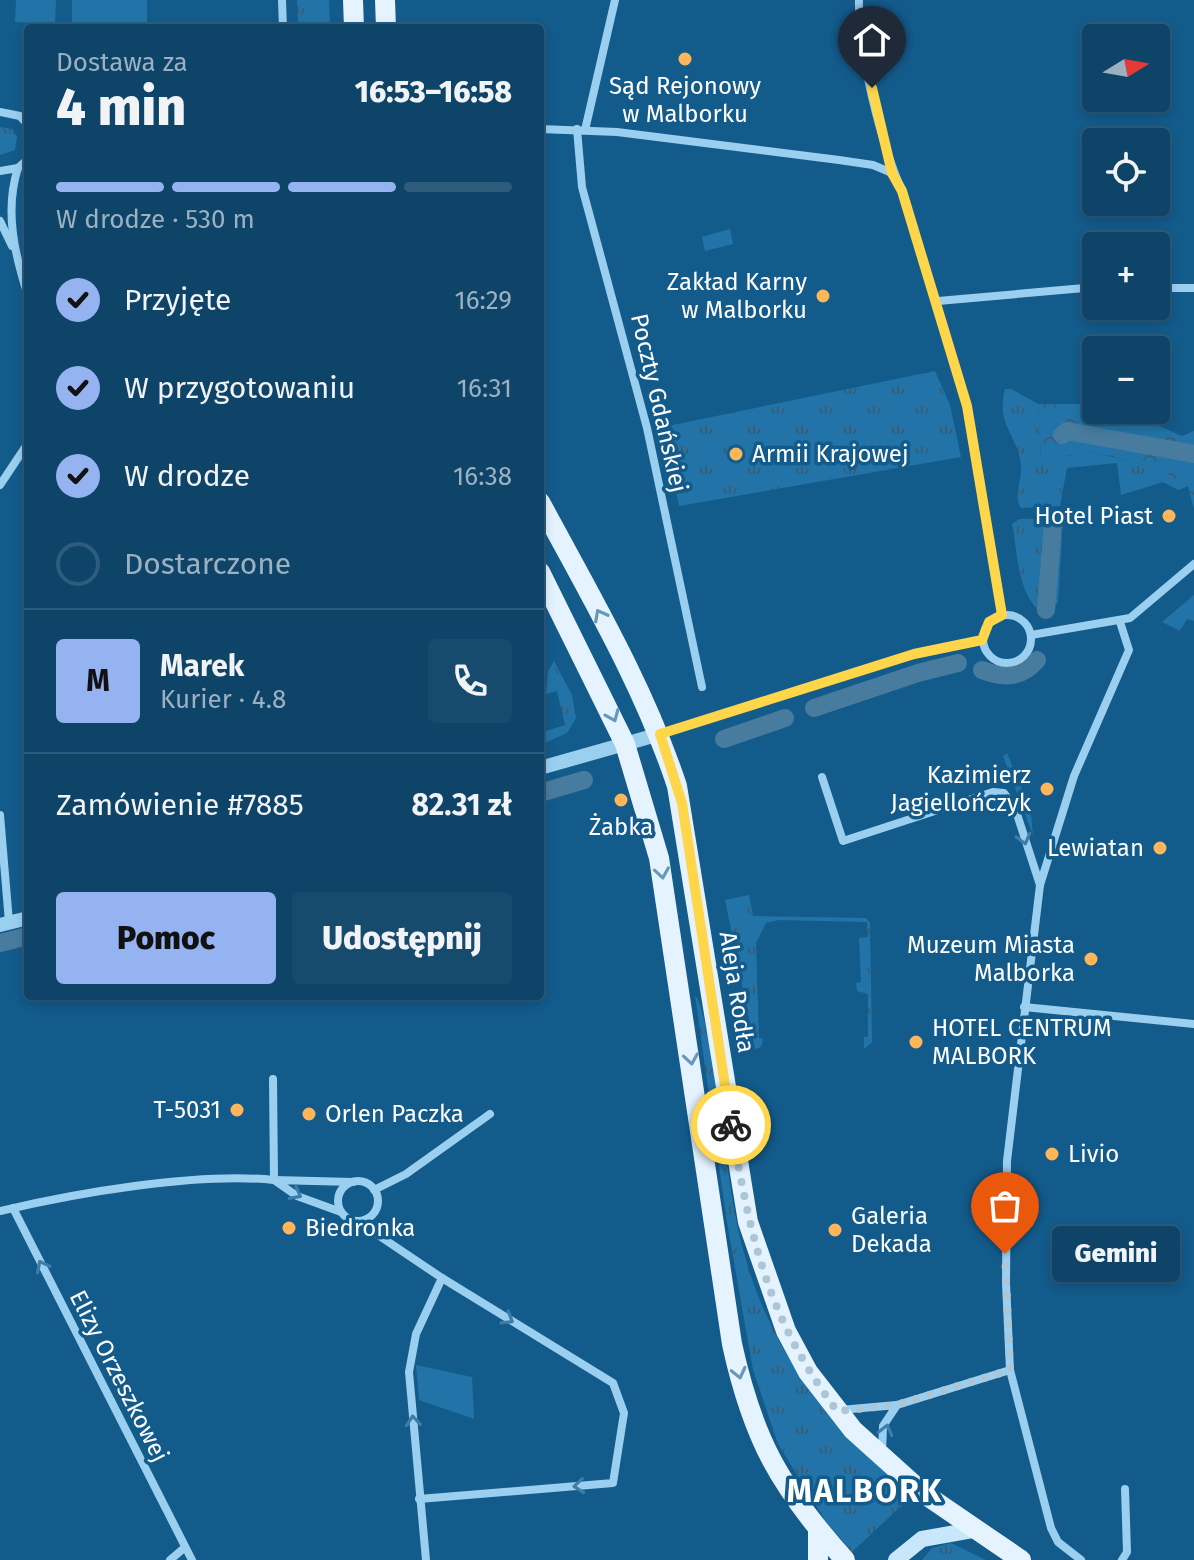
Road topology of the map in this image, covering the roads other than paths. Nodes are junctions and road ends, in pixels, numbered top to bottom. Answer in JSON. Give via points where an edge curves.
{"nodes":[{"id":1,"x":282,"y":0,"type":"edge"},
{"id":2,"x":353,"y":0,"type":"edge"},
{"id":3,"x":385,"y":0,"type":"edge"},
{"id":4,"x":615,"y":0,"type":"edge"},
{"id":5,"x":859,"y":0,"type":"edge"},
{"id":6,"x":283,"y":24,"type":"edge"},
{"id":7,"x":354,"y":24,"type":"edge"},
{"id":8,"x":386,"y":24,"type":"edge"},
{"id":9,"x":0,"y":112,"type":"edge"},
{"id":10,"x":24,"y":120,"type":"edge"},
{"id":11,"x":544,"y":129,"type":"edge"},
{"id":12,"x":581,"y":130,"type":"junction"},
{"id":13,"x":24,"y":163,"type":"edge"},
{"id":14,"x":18,"y":168,"type":"junction"},
{"id":15,"x":0,"y":171,"type":"edge"},
{"id":16,"x":892,"y":173,"type":"junction"},
{"id":17,"x":0,"y":221,"type":"edge"},
{"id":18,"x":14,"y":250,"type":"junction"},
{"id":19,"x":24,"y":283,"type":"edge"},
{"id":20,"x":1082,"y":288,"type":"edge"},
{"id":21,"x":1170,"y":288,"type":"edge"},
{"id":22,"x":1194,"y":288,"type":"edge"},
{"id":23,"x":938,"y":301,"type":"junction"},
{"id":24,"x":24,"y":449,"type":"edge"},
{"id":25,"x":0,"y":485,"type":"edge"},
{"id":26,"x":544,"y":510,"type":"edge"},
{"id":27,"x":1194,"y":564,"type":"edge"},
{"id":28,"x":544,"y":580,"type":"edge"},
{"id":29,"x":1002,"y":615,"type":"junction"},
{"id":30,"x":1120,"y":622,"type":"junction"},
{"id":31,"x":1031,"y":635,"type":"junction"},
{"id":32,"x":982,"y":640,"type":"junction"},
{"id":33,"x":702,"y":687,"type":"dead end"},
{"id":34,"x":660,"y":734,"type":"junction"},
{"id":35,"x":625,"y":744,"type":"junction"},
{"id":36,"x":544,"y":767,"type":"edge"},
{"id":37,"x":822,"y":777,"type":"dead end"},
{"id":38,"x":0,"y":815,"type":"edge"},
{"id":39,"x":1040,"y":885,"type":"junction"},
{"id":40,"x":5,"y":924,"type":"edge"},
{"id":41,"x":1024,"y":1007,"type":"junction"},
{"id":42,"x":1194,"y":1024,"type":"edge"},
{"id":43,"x":273,"y":1079,"type":"dead end"},
{"id":44,"x":490,"y":1114,"type":"dead end"},
{"id":45,"x":274,"y":1180,"type":"junction"},
{"id":46,"x":353,"y":1182,"type":"junction"},
{"id":47,"x":374,"y":1190,"type":"junction"},
{"id":48,"x":13,"y":1208,"type":"junction"},
{"id":49,"x":0,"y":1211,"type":"edge"},
{"id":50,"x":341,"y":1212,"type":"junction"},
{"id":51,"x":367,"y":1219,"type":"junction"},
{"id":52,"x":442,"y":1278,"type":"junction"},
{"id":53,"x":1010,"y":1370,"type":"junction"},
{"id":54,"x":897,"y":1405,"type":"junction"},
{"id":55,"x":837,"y":1411,"type":"junction"},
{"id":56,"x":882,"y":1458,"type":"junction"},
{"id":57,"x":1125,"y":1489,"type":"dead end"},
{"id":58,"x":419,"y":1499,"type":"junction"},
{"id":59,"x":818,"y":1529,"type":"junction"},
{"id":60,"x":978,"y":1529,"type":"junction"},
{"id":61,"x":183,"y":1549,"type":"junction"},
{"id":62,"x":902,"y":1555,"type":"edge"},
{"id":63,"x":170,"y":1560,"type":"edge"},
{"id":64,"x":192,"y":1560,"type":"edge"},
{"id":65,"x":426,"y":1560,"type":"edge"},
{"id":66,"x":818,"y":1560,"type":"edge"},
{"id":67,"x":845,"y":1560,"type":"edge"},
{"id":68,"x":1021,"y":1560,"type":"edge"},
{"id":69,"x":1081,"y":1560,"type":"edge"},
{"id":70,"x":1122,"y":1560,"type":"edge"}],
"edges":[{"from":1,"to":6,"type":"street"},
{"from":2,"to":7,"type":"main road"},
{"from":3,"to":8,"type":"main road"},
{"from":4,"to":12,"type":"street","name":"Poczty Gdańskiej"},
{"from":5,"to":16,"type":"street","via":[[865,60]]},
{"from":9,"to":10,"type":"street"},
{"from":11,"to":12,"type":"street"},
{"from":12,"to":16,"type":"street","via":[[839,160]]},
{"from":12,"to":33,"type":"street","name":"Poczty Gdańskiej","via":[[582,187],[647,428]]},
{"from":13,"to":14,"type":"street"},
{"from":14,"to":15,"type":"street"},
{"from":14,"to":18,"type":"street","via":[[12,196]]},
{"from":16,"to":23,"type":"street"},
{"from":17,"to":18,"type":"street"},
{"from":18,"to":19,"type":"street"},
{"from":20,"to":23,"type":"street"},
{"from":21,"to":22,"type":"street"},
{"from":23,"to":29,"type":"street","via":[[975,442]]},
{"from":24,"to":25,"type":"street"},
{"from":34,"to":26,"type":"main road","name":"Aleja Rodła","one_way":true},
{"from":27,"to":30,"type":"street","via":[[1139,613]]},
{"from":28,"to":35,"type":"main road","one_way":true},
{"from":29,"to":31,"type":"street","via":[[1021,620]]},
{"from":29,"to":32,"type":"street","via":[[989,622]]},
{"from":30,"to":31,"type":"street"},
{"from":30,"to":39,"type":"street","via":[[1129,650],[1074,776]]},
{"from":31,"to":32,"type":"street","via":[[1027,652],[1009,663],[989,656]]},
{"from":32,"to":34,"type":"street","via":[[914,654]]},
{"from":34,"to":35,"type":"street"},
{"from":34,"to":55,"type":"main road","name":"Aleja Rodła","via":[[682,803],[748,1222],[786,1331]]},
{"from":35,"to":36,"type":"street"},
{"from":35,"to":59,"type":"main road","one_way":true,"via":[[659,858],[732,1344],[746,1403],[761,1445]]},
{"from":37,"to":39,"type":"street","one_way":true,"via":[[843,841],[1001,792],[1015,808]]},
{"from":38,"to":40,"type":"street"},
{"from":39,"to":41,"type":"street"},
{"from":41,"to":42,"type":"street"},
{"from":41,"to":53,"type":"street","via":[[1007,1161]]},
{"from":43,"to":45,"type":"street"},
{"from":44,"to":47,"type":"street","via":[[406,1174]]},
{"from":45,"to":46,"type":"street"},
{"from":45,"to":48,"type":"street","via":[[201,1180]]},
{"from":45,"to":50,"type":"street","one_way":true,"via":[[297,1196]]},
{"from":46,"to":47,"type":"street","via":[[365,1182]]},
{"from":46,"to":50,"type":"street","via":[[339,1195]]},
{"from":47,"to":51,"type":"street","via":[[377,1206]]},
{"from":48,"to":49,"type":"street"},
{"from":61,"to":48,"type":"street","name":"Elizy Orzeszkowej","one_way":true},
{"from":50,"to":51,"type":"street","via":[[354,1221]]},
{"from":51,"to":52,"type":"street","via":[[378,1235]]},
{"from":58,"to":52,"type":"street","one_way":true,"via":[[409,1372],[416,1334]]},
{"from":52,"to":58,"type":"street","one_way":true,"via":[[613,1383],[624,1413],[613,1483]]},
{"from":53,"to":54,"type":"street"},
{"from":53,"to":69,"type":"street","via":[[1051,1528],[1058,1542]]},
{"from":54,"to":55,"type":"street"},
{"from":56,"to":54,"type":"street","one_way":true,"via":[[883,1426]]},
{"from":55,"to":56,"type":"main road","name":"Aleja Rodła"},
{"from":56,"to":60,"type":"main road","name":"Aleja Rodła"},
{"from":57,"to":70,"type":"street","via":[[1127,1552]]},
{"from":58,"to":65,"type":"street"},
{"from":59,"to":66,"type":"main road"},
{"from":59,"to":67,"type":"main road"},
{"from":60,"to":62,"type":"main road","via":[[936,1534]]},
{"from":60,"to":68,"type":"main road","name":"Aleja Rodła"},
{"from":61,"to":63,"type":"street"},
{"from":61,"to":64,"type":"street","name":"Elizy Orzeszkowej"}]}
